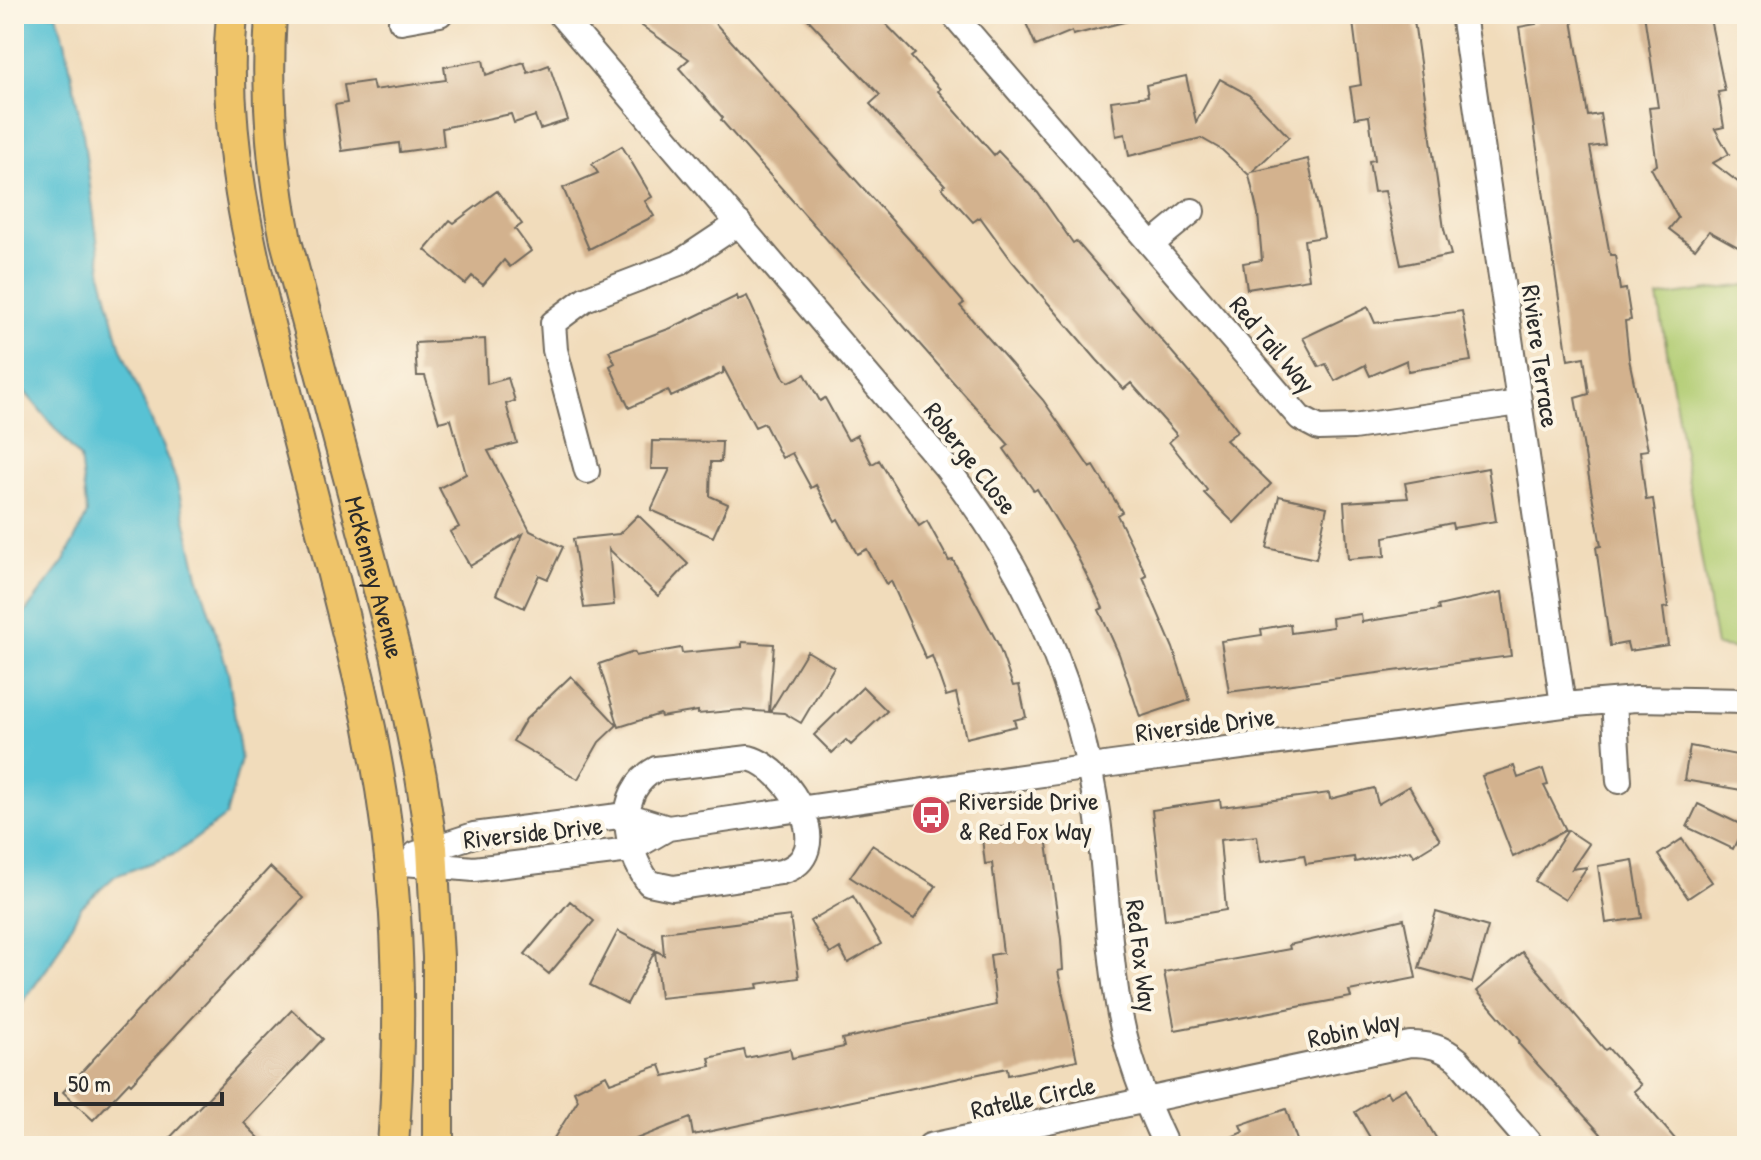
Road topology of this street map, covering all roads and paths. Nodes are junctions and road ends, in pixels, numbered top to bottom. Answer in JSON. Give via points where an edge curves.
{"nodes":[{"id":1,"x":232,"y":14,"type":"edge"},
{"id":2,"x":271,"y":14,"type":"edge"},
{"id":3,"x":440,"y":14,"type":"edge"},
{"id":4,"x":560,"y":14,"type":"edge"},
{"id":5,"x":953,"y":14,"type":"edge"},
{"id":6,"x":1463,"y":14,"type":"edge"},
{"id":7,"x":401,"y":21,"type":"dead end"},
{"id":8,"x":1192,"y":211,"type":"dead end"},
{"id":9,"x":739,"y":223,"type":"junction"},
{"id":10,"x":1152,"y":244,"type":"junction"},
{"id":11,"x":1519,"y":403,"type":"junction"},
{"id":12,"x":587,"y":471,"type":"dead end"},
{"id":13,"x":1614,"y":701,"type":"junction"},
{"id":14,"x":1747,"y":701,"type":"edge"},
{"id":15,"x":1563,"y":705,"type":"junction"},
{"id":16,"x":1089,"y":767,"type":"junction"},
{"id":17,"x":1619,"y":781,"type":"dead end"},
{"id":18,"x":804,"y":809,"type":"junction"},
{"id":19,"x":626,"y":815,"type":"junction"},
{"id":20,"x":668,"y":828,"type":"junction"},
{"id":21,"x":630,"y":850,"type":"junction"},
{"id":22,"x":433,"y":857,"type":"junction"},
{"id":23,"x":393,"y":862,"type":"junction"},
{"id":24,"x":1147,"y":1102,"type":"junction"},
{"id":25,"x":393,"y":1146,"type":"edge"},
{"id":26,"x":438,"y":1146,"type":"edge"},
{"id":27,"x":930,"y":1146,"type":"edge"},
{"id":28,"x":1166,"y":1146,"type":"edge"},
{"id":29,"x":1532,"y":1146,"type":"edge"}],
"edges":[{"from":1,"to":23,"type":"main road","name":"McKenney Avenue","via":[[230,113],[248,240],[360,684]]},
{"from":2,"to":22,"type":"main road","name":"McKenney Avenue","via":[[267,66],[275,187],[396,654]]},
{"from":3,"to":7,"type":"street"},
{"from":4,"to":9,"type":"street","name":"Roberge Close"},
{"from":5,"to":10,"type":"street","name":"Red Tail Way"},
{"from":6,"to":11,"type":"street","name":"Riviere Terrace"},
{"from":8,"to":10,"type":"street"},
{"from":9,"to":12,"type":"street","via":[[679,263],[585,299],[553,323],[555,350]]},
{"from":9,"to":16,"type":"street","name":"Roberge Close","via":[[945,466],[1001,542],[1051,644]]},
{"from":10,"to":11,"type":"street","name":"Red Tail Way","via":[[1300,418],[1319,428]]},
{"from":11,"to":15,"type":"street","name":"Riviere Terrace"},
{"from":13,"to":14,"type":"street","name":"Riverside Drive"},
{"from":13,"to":15,"type":"street","name":"Riverside Drive"},
{"from":13,"to":17,"type":"street"},
{"from":15,"to":16,"type":"street","name":"Riverside Drive"},
{"from":16,"to":18,"type":"street","name":"Riverside Drive"},
{"from":16,"to":24,"type":"street","name":"Red Fox Way","via":[[1119,1011]]},
{"from":18,"to":19,"type":"street","name":"Riverside Drive","via":[[776,772],[749,758],[656,769],[636,787]]},
{"from":18,"to":20,"type":"street","name":"Riverside Drive"},
{"from":18,"to":21,"type":"street","name":"Riverside Drive","via":[[805,858],[781,872],[658,886],[649,883]]},
{"from":19,"to":20,"type":"street","name":"Riverside Drive"},
{"from":19,"to":21,"type":"street","name":"Riverside Drive"},
{"from":19,"to":22,"type":"street","name":"Riverside Drive","via":[[474,835]]},
{"from":20,"to":21,"type":"street","name":"Riverside Drive"},
{"from":21,"to":22,"type":"street","name":"Riverside Drive","via":[[474,869]]},
{"from":22,"to":23,"type":"street","name":"Riverside Drive"},
{"from":22,"to":26,"type":"main road","name":"McKenney Avenue","via":[[441,1065]]},
{"from":23,"to":25,"type":"main road","name":"McKenney Avenue","via":[[399,1037]]},
{"from":24,"to":27,"type":"street","name":"Ratelle Circle"},
{"from":24,"to":28,"type":"street","name":"Red Fox Way"},
{"from":24,"to":29,"type":"street","name":"Robin Way","via":[[1429,1044],[1458,1060]]}]}
